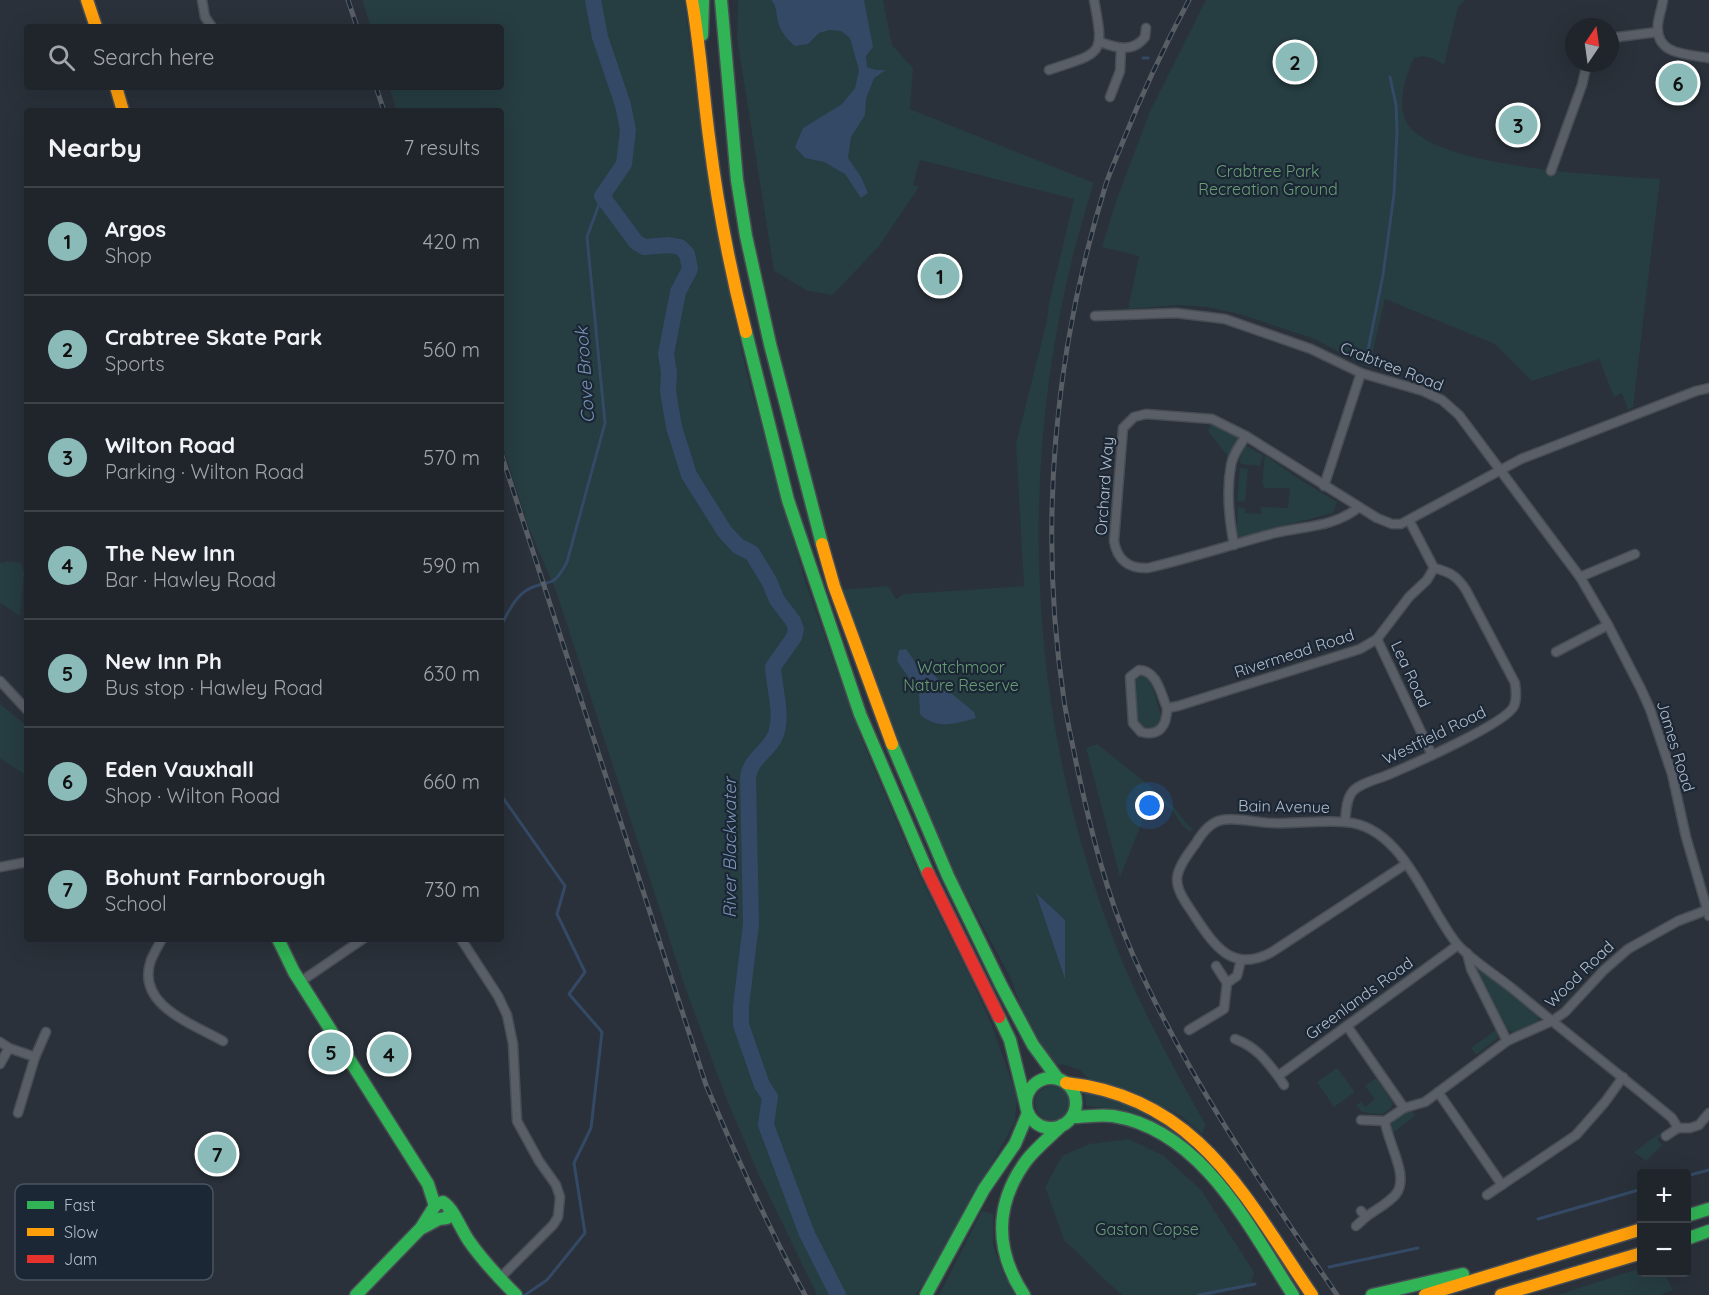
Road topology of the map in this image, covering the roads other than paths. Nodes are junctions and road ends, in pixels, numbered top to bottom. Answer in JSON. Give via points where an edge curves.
{"nodes":[{"id":1,"x":87,"y":0,"type":"edge"},
{"id":2,"x":202,"y":0,"type":"edge"},
{"id":3,"x":692,"y":0,"type":"edge"},
{"id":4,"x":703,"y":0,"type":"edge"},
{"id":5,"x":721,"y":0,"type":"edge"},
{"id":6,"x":1094,"y":0,"type":"edge"},
{"id":7,"x":1663,"y":0,"type":"edge"},
{"id":8,"x":95,"y":24,"type":"edge"},
{"id":9,"x":210,"y":24,"type":"edge"},
{"id":10,"x":1146,"y":28,"type":"dead end"},
{"id":11,"x":1658,"y":32,"type":"junction"},
{"id":12,"x":1619,"y":37,"type":"edge"},
{"id":13,"x":1100,"y":42,"type":"junction"},
{"id":14,"x":1121,"y":49,"type":"junction"},
{"id":15,"x":701,"y":54,"type":"junction"},
{"id":16,"x":1709,"y":58,"type":"edge"},
{"id":17,"x":1049,"y":70,"type":"dead end"},
{"id":18,"x":1585,"y":72,"type":"edge"},
{"id":19,"x":117,"y":90,"type":"edge"},
{"id":20,"x":1110,"y":97,"type":"dead end"},
{"id":21,"x":122,"y":108,"type":"edge"},
{"id":22,"x":1551,"y":171,"type":"dead end"},
{"id":23,"x":1095,"y":316,"type":"dead end"},
{"id":24,"x":1361,"y":373,"type":"junction"},
{"id":25,"x":1709,"y":388,"type":"edge"},
{"id":26,"x":1246,"y":436,"type":"junction"},
{"id":27,"x":1500,"y":470,"type":"junction"},
{"id":28,"x":1324,"y":486,"type":"junction"},
{"id":29,"x":1359,"y":507,"type":"junction"},
{"id":30,"x":1409,"y":520,"type":"junction"},
{"id":31,"x":1234,"y":545,"type":"junction"},
{"id":32,"x":1635,"y":554,"type":"dead end"},
{"id":33,"x":1434,"y":568,"type":"junction"},
{"id":34,"x":1580,"y":577,"type":"junction"},
{"id":35,"x":1608,"y":625,"type":"junction"},
{"id":36,"x":1377,"y":639,"type":"junction"},
{"id":37,"x":1556,"y":652,"type":"dead end"},
{"id":38,"x":0,"y":681,"type":"edge"},
{"id":39,"x":24,"y":707,"type":"edge"},
{"id":40,"x":1167,"y":708,"type":"junction"},
{"id":41,"x":1432,"y":755,"type":"junction"},
{"id":42,"x":1345,"y":822,"type":"junction"},
{"id":43,"x":24,"y":863,"type":"edge"},
{"id":44,"x":1406,"y":864,"type":"junction"},
{"id":45,"x":0,"y":867,"type":"edge"},
{"id":46,"x":1708,"y":913,"type":"edge"},
{"id":47,"x":160,"y":942,"type":"edge"},
{"id":48,"x":280,"y":942,"type":"edge"},
{"id":49,"x":359,"y":942,"type":"edge"},
{"id":50,"x":463,"y":942,"type":"edge"},
{"id":51,"x":1458,"y":945,"type":"junction"},
{"id":52,"x":1467,"y":952,"type":"junction"},
{"id":53,"x":1241,"y":960,"type":"junction"},
{"id":54,"x":1216,"y":966,"type":"dead end"},
{"id":55,"x":300,"y":982,"type":"junction"},
{"id":56,"x":1227,"y":983,"type":"junction"},
{"id":57,"x":1552,"y":1021,"type":"junction"},
{"id":58,"x":1347,"y":1026,"type":"junction"},
{"id":59,"x":1189,"y":1030,"type":"dead end"},
{"id":60,"x":46,"y":1032,"type":"dead end"},
{"id":61,"x":1235,"y":1039,"type":"dead end"},
{"id":62,"x":223,"y":1041,"type":"dead end"},
{"id":63,"x":1507,"y":1041,"type":"junction"},
{"id":64,"x":0,"y":1042,"type":"edge"},
{"id":65,"x":9,"y":1048,"type":"junction"},
{"id":66,"x":35,"y":1057,"type":"junction"},
{"id":67,"x":0,"y":1064,"type":"edge"},
{"id":68,"x":1278,"y":1076,"type":"junction"},
{"id":69,"x":1623,"y":1077,"type":"junction"},
{"id":70,"x":1062,"y":1081,"type":"junction"},
{"id":71,"x":1284,"y":1085,"type":"dead end"},
{"id":72,"x":1438,"y":1092,"type":"junction"},
{"id":73,"x":1404,"y":1108,"type":"junction"},
{"id":74,"x":1027,"y":1109,"type":"junction"},
{"id":75,"x":18,"y":1113,"type":"dead end"},
{"id":76,"x":1709,"y":1113,"type":"edge"},
{"id":77,"x":1358,"y":1120,"type":"dead end"},
{"id":78,"x":1067,"y":1121,"type":"junction"},
{"id":79,"x":1385,"y":1121,"type":"junction"},
{"id":80,"x":1678,"y":1128,"type":"junction"},
{"id":81,"x":1666,"y":1136,"type":"dead end"},
{"id":82,"x":1502,"y":1185,"type":"junction"},
{"id":83,"x":1487,"y":1195,"type":"dead end"},
{"id":84,"x":1709,"y":1209,"type":"edge"},
{"id":85,"x":441,"y":1211,"type":"junction"},
{"id":86,"x":1691,"y":1214,"type":"edge"},
{"id":87,"x":1356,"y":1226,"type":"dead end"},
{"id":88,"x":1637,"y":1230,"type":"edge"},
{"id":89,"x":1709,"y":1232,"type":"edge"},
{"id":90,"x":1691,"y":1237,"type":"edge"},
{"id":91,"x":1567,"y":1252,"type":"junction"},
{"id":92,"x":1637,"y":1254,"type":"edge"},
{"id":93,"x":500,"y":1278,"type":"junction"},
{"id":94,"x":1526,"y":1289,"type":"junction"},
{"id":95,"x":514,"y":1294,"type":"edge"},
{"id":96,"x":356,"y":1295,"type":"edge"},
{"id":97,"x":926,"y":1295,"type":"edge"},
{"id":98,"x":1024,"y":1295,"type":"edge"},
{"id":99,"x":1293,"y":1295,"type":"edge"},
{"id":100,"x":1312,"y":1295,"type":"edge"},
{"id":101,"x":1372,"y":1295,"type":"edge"},
{"id":102,"x":1425,"y":1295,"type":"edge"},
{"id":103,"x":1501,"y":1295,"type":"edge"},
{"id":104,"x":1510,"y":1295,"type":"edge"}],
"edges":[{"from":1,"to":8,"type":"main road"},
{"from":2,"to":9,"type":"street"},
{"from":3,"to":15,"type":"main road"},
{"from":4,"to":15,"type":"main road"},
{"from":5,"to":70,"type":"main road","via":[[737,180],[746,236],[773,356],[834,586],[885,731],[944,867],[1030,1040]]},
{"from":6,"to":13,"type":"street"},
{"from":7,"to":11,"type":"street"},
{"from":10,"to":14,"type":"street","via":[[1141,43]]},
{"from":11,"to":12,"type":"street"},
{"from":11,"to":16,"type":"street","via":[[1667,49]]},
{"from":13,"to":14,"type":"street"},
{"from":13,"to":17,"type":"street","via":[[1084,58]]},
{"from":14,"to":20,"type":"street","via":[[1120,71]]},
{"from":15,"to":74,"type":"main road","via":[[709,138],[724,228],[743,322],[788,500],[860,714],[922,861],[1010,1040]]},
{"from":18,"to":22,"type":"street"},
{"from":19,"to":21,"type":"main road"},
{"from":23,"to":24,"type":"street","name":"Crabtree Road","via":[[1176,313],[1225,319],[1311,349]]},
{"from":24,"to":27,"type":"street","name":"Crabtree Road","via":[[1442,400],[1459,415]]},
{"from":24,"to":28,"type":"street"},
{"from":25,"to":27,"type":"street"},
{"from":26,"to":28,"type":"street","name":"Orchard Way"},
{"from":26,"to":31,"type":"street","via":[[1231,464],[1228,514]]},
{"from":26,"to":31,"type":"street","name":"Orchard Way","via":[[1212,419],[1168,415],[1134,417],[1123,428],[1114,538],[1122,560],[1131,567],[1149,568]]},
{"from":27,"to":30,"type":"street","name":"Orchard Way"},
{"from":27,"to":34,"type":"street","name":"James Road"},
{"from":28,"to":29,"type":"street","name":"Orchard Way"},
{"from":29,"to":30,"type":"street","name":"Orchard Way","via":[[1392,524]]},
{"from":29,"to":31,"type":"street","name":"Orchard Way","via":[[1333,523]]},
{"from":30,"to":33,"type":"street"},
{"from":32,"to":34,"type":"street"},
{"from":33,"to":36,"type":"street","name":"Rivermead Road"},
{"from":33,"to":41,"type":"street","name":"Westfield Road","via":[[1460,579],[1515,683],[1516,693],[1514,707],[1507,716]]},
{"from":34,"to":35,"type":"street","name":"James Road"},
{"from":35,"to":37,"type":"street"},
{"from":35,"to":46,"type":"street","name":"James Road","via":[[1650,709]]},
{"from":36,"to":40,"type":"street","name":"Rivermead Road","via":[[1360,649]]},
{"from":36,"to":41,"type":"street","name":"Lea Road"},
{"from":38,"to":39,"type":"street"},
{"from":40,"to":40,"type":"street","via":[[1161,730],[1153,734],[1141,732],[1134,723],[1130,677],[1139,670],[1150,673]]},
{"from":41,"to":42,"type":"street","name":"Westfield Road","via":[[1358,787],[1349,797]]},
{"from":42,"to":44,"type":"street","name":"Bain Avenue","via":[[1380,834]]},
{"from":42,"to":53,"type":"street","name":"Bain Avenue","via":[[1222,820],[1204,831],[1185,858],[1177,878],[1180,894],[1219,950]]},
{"from":43,"to":45,"type":"street"},
{"from":44,"to":51,"type":"street","name":"Bain Avenue"},
{"from":44,"to":53,"type":"street","via":[[1272,952]]},
{"from":46,"to":57,"type":"street","name":"Wood Road","via":[[1678,921],[1628,949]]},
{"from":47,"to":62,"type":"street","via":[[148,974],[156,999]]},
{"from":48,"to":55,"type":"main road"},
{"from":49,"to":55,"type":"street"},
{"from":50,"to":93,"type":"street","via":[[502,1004],[513,1044],[517,1121],[560,1197],[553,1225]]},
{"from":51,"to":52,"type":"street","name":"Bain Avenue"},
{"from":51,"to":58,"type":"street","name":"Greenlands Road"},
{"from":52,"to":57,"type":"street","name":"Bain Avenue"},
{"from":52,"to":63,"type":"street","via":[[1471,969]]},
{"from":53,"to":56,"type":"street","via":[[1237,976]]},
{"from":54,"to":56,"type":"street"},
{"from":55,"to":85,"type":"main road","via":[[436,1191]]},
{"from":56,"to":59,"type":"street","via":[[1224,1009]]},
{"from":57,"to":63,"type":"street","name":"Wood Road"},
{"from":57,"to":69,"type":"street","name":"Bain Avenue"},
{"from":58,"to":68,"type":"street","name":"Greenlands Road"},
{"from":58,"to":73,"type":"street"},
{"from":60,"to":66,"type":"street"},
{"from":61,"to":68,"type":"street","via":[[1260,1053]]},
{"from":63,"to":72,"type":"street","name":"Wood Road"},
{"from":64,"to":65,"type":"street"},
{"from":65,"to":66,"type":"street"},
{"from":65,"to":67,"type":"street"},
{"from":66,"to":75,"type":"street"},
{"from":68,"to":71,"type":"street"},
{"from":69,"to":80,"type":"street","name":"Bain Avenue","via":[[1673,1119]]},
{"from":69,"to":82,"type":"street","via":[[1576,1135]]},
{"from":70,"to":74,"type":"main road","via":[[1046,1079],[1034,1086],[1029,1091]]},
{"from":70,"to":78,"type":"main road","via":[[1076,1099]]},
{"from":70,"to":100,"type":"main road","via":[[1092,1086],[1144,1104],[1171,1118],[1195,1138],[1232,1177]]},
{"from":72,"to":73,"type":"street","name":"Wood Road","via":[[1425,1102]]},
{"from":72,"to":82,"type":"street"},
{"from":73,"to":79,"type":"street","name":"Wood Road"},
{"from":74,"to":78,"type":"main road","via":[[1043,1126],[1056,1127]]},
{"from":74,"to":97,"type":"main road","via":[[1018,1140],[984,1188]]},
{"from":76,"to":80,"type":"street","via":[[1699,1125]]},
{"from":77,"to":79,"type":"street"},
{"from":78,"to":98,"type":"main road","via":[[1026,1161],[1009,1190],[1002,1212],[1003,1249]]},
{"from":78,"to":99,"type":"main road","via":[[1100,1114],[1127,1118],[1156,1129],[1185,1148],[1216,1182]]},
{"from":79,"to":87,"type":"street","via":[[1400,1183],[1392,1197],[1363,1214]]},
{"from":80,"to":81,"type":"street"},
{"from":82,"to":83,"type":"street"},
{"from":84,"to":86,"type":"main road"},
{"from":85,"to":93,"type":"main road"},
{"from":85,"to":96,"type":"main road"},
{"from":88,"to":91,"type":"main road"},
{"from":89,"to":90,"type":"main road"},
{"from":91,"to":101,"type":"main road"},
{"from":91,"to":102,"type":"main road"},
{"from":92,"to":94,"type":"main road"},
{"from":93,"to":95,"type":"main road"},
{"from":94,"to":103,"type":"main road"},
{"from":94,"to":104,"type":"main road"}]}
